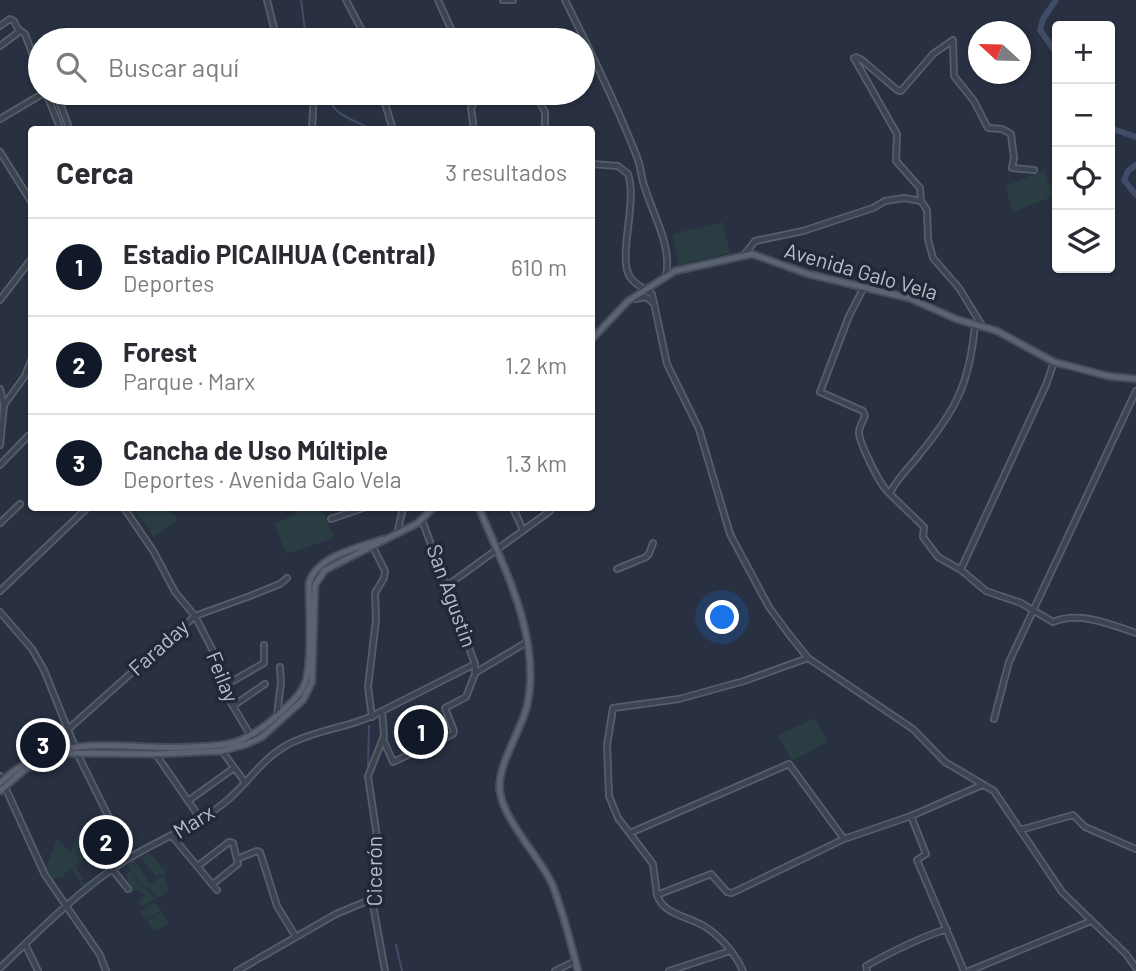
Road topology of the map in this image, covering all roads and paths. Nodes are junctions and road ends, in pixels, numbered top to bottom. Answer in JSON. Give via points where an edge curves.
{"nodes":[{"id":1,"x":267,"y":0,"type":"edge"},
{"id":2,"x":346,"y":0,"type":"edge"},
{"id":3,"x":439,"y":0,"type":"edge"},
{"id":4,"x":503,"y":0,"type":"edge"},
{"id":5,"x":513,"y":0,"type":"edge"},
{"id":6,"x":565,"y":0,"type":"edge"},
{"id":7,"x":0,"y":26,"type":"edge"},
{"id":8,"x":274,"y":28,"type":"edge"},
{"id":9,"x":361,"y":28,"type":"edge"},
{"id":10,"x":451,"y":28,"type":"edge"},
{"id":11,"x":579,"y":28,"type":"edge"},
{"id":12,"x":20,"y":31,"type":"junction"},
{"id":13,"x":28,"y":41,"type":"edge"},
{"id":14,"x":0,"y":46,"type":"edge"},
{"id":15,"x":595,"y":61,"type":"edge"},
{"id":16,"x":28,"y":103,"type":"edge"},
{"id":17,"x":50,"y":105,"type":"edge"},
{"id":18,"x":60,"y":105,"type":"edge"},
{"id":19,"x":313,"y":105,"type":"edge"},
{"id":20,"x":386,"y":105,"type":"edge"},
{"id":21,"x":473,"y":105,"type":"edge"},
{"id":22,"x":541,"y":105,"type":"edge"},
{"id":23,"x":0,"y":119,"type":"edge"},
{"id":24,"x":59,"y":125,"type":"dead end"},
{"id":25,"x":68,"y":125,"type":"dead end"},
{"id":26,"x":312,"y":126,"type":"edge"},
{"id":27,"x":392,"y":126,"type":"edge"},
{"id":28,"x":473,"y":126,"type":"edge"},
{"id":29,"x":545,"y":126,"type":"edge"},
{"id":30,"x":0,"y":152,"type":"edge"},
{"id":31,"x":595,"y":164,"type":"edge"},
{"id":32,"x":1034,"y":170,"type":"dead end"},
{"id":33,"x":28,"y":197,"type":"edge"},
{"id":34,"x":922,"y":201,"type":"junction"},
{"id":35,"x":744,"y":255,"type":"junction"},
{"id":36,"x":28,"y":263,"type":"edge"},
{"id":37,"x":666,"y":276,"type":"junction"},
{"id":38,"x":864,"y":287,"type":"junction"},
{"id":39,"x":645,"y":290,"type":"junction"},
{"id":40,"x":0,"y":300,"type":"edge"},
{"id":41,"x":628,"y":301,"type":"junction"},
{"id":42,"x":652,"y":303,"type":"junction"},
{"id":43,"x":975,"y":324,"type":"junction"},
{"id":44,"x":984,"y":327,"type":"junction"},
{"id":45,"x":595,"y":336,"type":"edge"},
{"id":46,"x":1054,"y":362,"type":"junction"},
{"id":47,"x":28,"y":368,"type":"edge"},
{"id":48,"x":1136,"y":379,"type":"edge"},
{"id":49,"x":0,"y":389,"type":"edge"},
{"id":50,"x":1136,"y":391,"type":"edge"},
{"id":51,"x":4,"y":405,"type":"junction"},
{"id":52,"x":28,"y":436,"type":"edge"},
{"id":53,"x":0,"y":444,"type":"edge"},
{"id":54,"x":0,"y":465,"type":"edge"},
{"id":55,"x":890,"y":494,"type":"junction"},
{"id":56,"x":20,"y":504,"type":"dead end"},
{"id":57,"x":84,"y":511,"type":"edge"},
{"id":58,"x":126,"y":511,"type":"edge"},
{"id":59,"x":354,"y":511,"type":"edge"},
{"id":60,"x":402,"y":511,"type":"edge"},
{"id":61,"x":430,"y":511,"type":"edge"},
{"id":62,"x":480,"y":511,"type":"edge"},
{"id":63,"x":514,"y":511,"type":"edge"},
{"id":64,"x":550,"y":511,"type":"edge"},
{"id":65,"x":331,"y":519,"type":"dead end"},
{"id":66,"x":422,"y":520,"type":"junction"},
{"id":67,"x":0,"y":523,"type":"edge"},
{"id":68,"x":523,"y":530,"type":"junction"},
{"id":69,"x":394,"y":536,"type":"junction"},
{"id":70,"x":653,"y":543,"type":"dead end"},
{"id":71,"x":373,"y":547,"type":"junction"},
{"id":72,"x":498,"y":550,"type":"junction"},
{"id":73,"x":617,"y":569,"type":"dead end"},
{"id":74,"x":961,"y":570,"type":"junction"},
{"id":75,"x":287,"y":578,"type":"dead end"},
{"id":76,"x":448,"y":585,"type":"junction"},
{"id":77,"x":0,"y":591,"type":"edge"},
{"id":78,"x":1033,"y":611,"type":"junction"},
{"id":79,"x":0,"y":612,"type":"edge"},
{"id":80,"x":195,"y":616,"type":"junction"},
{"id":81,"x":1136,"y":633,"type":"edge"},
{"id":82,"x":527,"y":642,"type":"junction"},
{"id":83,"x":264,"y":645,"type":"dead end"},
{"id":84,"x":808,"y":658,"type":"junction"},
{"id":85,"x":475,"y":664,"type":"junction"},
{"id":86,"x":280,"y":667,"type":"dead end"},
{"id":87,"x":475,"y":674,"type":"junction"},
{"id":88,"x":265,"y":684,"type":"dead end"},
{"id":89,"x":224,"y":687,"type":"junction"},
{"id":90,"x":233,"y":706,"type":"junction"},
{"id":91,"x":382,"y":711,"type":"junction"},
{"id":92,"x":277,"y":716,"type":"junction"},
{"id":93,"x":372,"y":717,"type":"junction"},
{"id":94,"x":994,"y":719,"type":"dead end"},
{"id":95,"x":68,"y":730,"type":"junction"},
{"id":96,"x":384,"y":736,"type":"junction"},
{"id":97,"x":252,"y":738,"type":"junction"},
{"id":98,"x":76,"y":749,"type":"junction"},
{"id":99,"x":56,"y":750,"type":"junction"},
{"id":100,"x":154,"y":751,"type":"junction"},
{"id":101,"x":222,"y":751,"type":"junction"},
{"id":102,"x":234,"y":768,"type":"junction"},
{"id":103,"x":244,"y":781,"type":"junction"},
{"id":104,"x":2,"y":783,"type":"edge"},
{"id":105,"x":982,"y":785,"type":"junction"},
{"id":106,"x":188,"y":801,"type":"junction"},
{"id":107,"x":911,"y":816,"type":"junction"},
{"id":108,"x":200,"y":818,"type":"junction"},
{"id":109,"x":1020,"y":830,"type":"junction"},
{"id":110,"x":630,"y":833,"type":"junction"},
{"id":111,"x":172,"y":836,"type":"junction"},
{"id":112,"x":844,"y":839,"type":"junction"},
{"id":113,"x":1136,"y":849,"type":"edge"},
{"id":114,"x":129,"y":858,"type":"junction"},
{"id":115,"x":237,"y":859,"type":"junction"},
{"id":116,"x":198,"y":866,"type":"junction"},
{"id":117,"x":112,"y":869,"type":"junction"},
{"id":118,"x":213,"y":884,"type":"junction"},
{"id":119,"x":128,"y":889,"type":"dead end"},
{"id":120,"x":217,"y":890,"type":"dead end"},
{"id":121,"x":657,"y":895,"type":"junction"},
{"id":122,"x":372,"y":898,"type":"junction"},
{"id":123,"x":66,"y":904,"type":"junction"},
{"id":124,"x":1091,"y":921,"type":"junction"},
{"id":125,"x":947,"y":929,"type":"junction"},
{"id":126,"x":296,"y":937,"type":"junction"},
{"id":127,"x":25,"y":944,"type":"junction"},
{"id":128,"x":730,"y":951,"type":"junction"},
{"id":129,"x":575,"y":961,"type":"junction"},
{"id":130,"x":0,"y":968,"type":"edge"},
{"id":131,"x":1136,"y":968,"type":"edge"},
{"id":132,"x":37,"y":971,"type":"edge"},
{"id":133,"x":106,"y":971,"type":"edge"},
{"id":134,"x":237,"y":971,"type":"edge"},
{"id":135,"x":385,"y":971,"type":"edge"},
{"id":136,"x":555,"y":971,"type":"edge"},
{"id":137,"x":578,"y":971,"type":"edge"},
{"id":138,"x":669,"y":971,"type":"edge"},
{"id":139,"x":743,"y":971,"type":"edge"},
{"id":140,"x":867,"y":971,"type":"edge"},
{"id":141,"x":964,"y":971,"type":"edge"},
{"id":142,"x":969,"y":971,"type":"edge"}],
"edges":[{"from":1,"to":8,"type":"street"},
{"from":2,"to":9,"type":"street"},
{"from":3,"to":10,"type":"street"},
{"from":4,"to":5,"type":"street"},
{"from":6,"to":11,"type":"street"},
{"from":7,"to":12,"type":"street","via":[[11,19]]},
{"from":12,"to":13,"type":"street"},
{"from":12,"to":14,"type":"street"},
{"from":15,"to":37,"type":"street","via":[[638,159],[664,240]]},
{"from":16,"to":23,"type":"street"},
{"from":17,"to":24,"type":"street"},
{"from":18,"to":25,"type":"street"},
{"from":19,"to":26,"type":"street"},
{"from":20,"to":27,"type":"street"},
{"from":21,"to":28,"type":"street"},
{"from":22,"to":29,"type":"street"},
{"from":30,"to":33,"type":"street"},
{"from":31,"to":39,"type":"street","via":[[618,166],[628,174],[632,201],[626,265],[630,278]]},
{"from":32,"to":34,"type":"street","via":[[1012,168],[1012,134],[988,128],[955,77],[953,40],[933,54],[901,90],[856,57],[897,134],[896,161],[917,182]]},
{"from":34,"to":35,"type":"street","via":[[885,201],[803,230],[755,241]]},
{"from":34,"to":44,"type":"street","via":[[933,258]]},
{"from":35,"to":37,"type":"main road","name":"Avenida Galo Vela"},
{"from":35,"to":38,"type":"main road","name":"Avenida Galo Vela"},
{"from":36,"to":40,"type":"street"},
{"from":37,"to":39,"type":"main road","name":"Avenida Galo Vela"},
{"from":38,"to":43,"type":"main road","name":"Avenida Galo Vela","via":[[909,298]]},
{"from":38,"to":55,"type":"street","via":[[820,392],[863,411],[860,436],[876,475]]},
{"from":39,"to":41,"type":"main road","name":"Avenida Galo Vela"},
{"from":39,"to":42,"type":"street","via":[[652,294]]},
{"from":41,"to":42,"type":"street","via":[[646,297]]},
{"from":41,"to":45,"type":"main road","name":"Avenida Galo Vela"},
{"from":42,"to":84,"type":"street","via":[[667,364],[699,429],[730,534],[769,607]]},
{"from":43,"to":44,"type":"main road","name":"Avenida Galo Vela"},
{"from":43,"to":55,"type":"street","via":[[960,397]]},
{"from":44,"to":46,"type":"main road","name":"Avenida Galo Vela"},
{"from":46,"to":48,"type":"main road","name":"Avenida Galo Vela"},
{"from":46,"to":74,"type":"street"},
{"from":47,"to":51,"type":"street"},
{"from":49,"to":51,"type":"street"},
{"from":50,"to":78,"type":"street"},
{"from":51,"to":53,"type":"street"},
{"from":52,"to":54,"type":"street"},
{"from":55,"to":74,"type":"street","via":[[924,527],[923,537],[938,558]]},
{"from":56,"to":67,"type":"street"},
{"from":57,"to":77,"type":"street"},
{"from":58,"to":80,"type":"street","name":"Feilay","via":[[175,592]]},
{"from":59,"to":65,"type":"street"},
{"from":60,"to":69,"type":"street"},
{"from":61,"to":66,"type":"main road"},
{"from":62,"to":72,"type":"main road"},
{"from":63,"to":68,"type":"street"},
{"from":64,"to":68,"type":"street"},
{"from":66,"to":69,"type":"main road"},
{"from":66,"to":76,"type":"street","name":"San Agustin"},
{"from":68,"to":72,"type":"street"},
{"from":69,"to":71,"type":"main road"},
{"from":69,"to":92,"type":"main road","via":[[332,559],[313,574],[307,677],[297,697]]},
{"from":70,"to":73,"type":"street","via":[[646,557]]},
{"from":71,"to":93,"type":"street","via":[[385,571],[375,593],[368,687]]},
{"from":71,"to":97,"type":"main road","via":[[332,565],[319,576],[310,689],[270,730]]},
{"from":72,"to":76,"type":"street"},
{"from":72,"to":82,"type":"main road"},
{"from":74,"to":78,"type":"street","via":[[990,593]]},
{"from":75,"to":80,"type":"street","name":"Faraday"},
{"from":76,"to":85,"type":"street","name":"San Agustin"},
{"from":78,"to":81,"type":"street","via":[[1053,622],[1076,616]]},
{"from":78,"to":94,"type":"street","via":[[1009,662]]},
{"from":79,"to":95,"type":"street","via":[[32,649]]},
{"from":80,"to":89,"type":"street","name":"Feilay","via":[[214,653]]},
{"from":80,"to":95,"type":"street","name":"Faraday"},
{"from":82,"to":87,"type":"street"},
{"from":82,"to":129,"type":"main road","via":[[531,681],[526,708],[499,788],[551,883]]},
{"from":83,"to":89,"type":"street","via":[[264,663]]},
{"from":84,"to":105,"type":"street","via":[[891,712],[945,762]]},
{"from":84,"to":110,"type":"street","via":[[679,699],[613,708],[607,745],[608,796]]},
{"from":85,"to":87,"type":"street","name":"San Agustin"},
{"from":85,"to":91,"type":"street","name":"Marx"},
{"from":86,"to":92,"type":"street"},
{"from":87,"to":96,"type":"street","via":[[466,697],[445,709],[453,734],[393,762]]},
{"from":88,"to":90,"type":"street"},
{"from":89,"to":90,"type":"street","name":"Feilay"},
{"from":90,"to":97,"type":"street","name":"Feilay"},
{"from":91,"to":93,"type":"street","name":"Marx"},
{"from":91,"to":96,"type":"street"},
{"from":92,"to":97,"type":"main road"},
{"from":93,"to":103,"type":"street","name":"Marx","via":[[289,744]]},
{"from":95,"to":98,"type":"street"},
{"from":95,"to":99,"type":"street","name":"Faraday","via":[[56,740]]},
{"from":96,"to":122,"type":"street","name":"Cicerón","via":[[369,773],[377,837]]},
{"from":97,"to":100,"type":"main road"},
{"from":97,"to":101,"type":"main road"},
{"from":98,"to":99,"type":"main road"},
{"from":98,"to":100,"type":"main road"},
{"from":98,"to":104,"type":"main road","via":[[38,762]]},
{"from":98,"to":114,"type":"street"},
{"from":99,"to":104,"type":"main road","via":[[28,761]]},
{"from":100,"to":101,"type":"main road"},
{"from":100,"to":106,"type":"street"},
{"from":101,"to":102,"type":"street"},
{"from":102,"to":103,"type":"street"},
{"from":102,"to":106,"type":"street"},
{"from":103,"to":108,"type":"street","name":"Marx","via":[[224,803]]},
{"from":104,"to":123,"type":"street","via":[[45,875]]},
{"from":105,"to":107,"type":"street"},
{"from":105,"to":109,"type":"street","via":[[994,792]]},
{"from":106,"to":108,"type":"street"},
{"from":107,"to":112,"type":"street"},
{"from":107,"to":125,"type":"street","via":[[926,854],[917,860]]},
{"from":108,"to":111,"type":"street","name":"Marx"},
{"from":109,"to":113,"type":"street","via":[[1073,815],[1085,828]]},
{"from":109,"to":124,"type":"street","via":[[1062,892]]},
{"from":110,"to":112,"type":"street","via":[[789,764]]},
{"from":110,"to":121,"type":"street","via":[[653,864]]},
{"from":111,"to":114,"type":"street","name":"Marx"},
{"from":111,"to":116,"type":"street"},
{"from":112,"to":121,"type":"street","via":[[732,894],[711,874]]},
{"from":114,"to":117,"type":"street","name":"Marx"},
{"from":115,"to":116,"type":"street","via":[[229,842]]},
{"from":115,"to":118,"type":"street","via":[[238,864]]},
{"from":115,"to":126,"type":"street","via":[[260,852],[277,906]]},
{"from":116,"to":118,"type":"street"},
{"from":117,"to":119,"type":"street"},
{"from":117,"to":123,"type":"street","name":"Marx"},
{"from":118,"to":120,"type":"street"},
{"from":121,"to":128,"type":"street","via":[[665,908],[709,929]]},
{"from":122,"to":126,"type":"street"},
{"from":122,"to":135,"type":"street","name":"Cicerón"},
{"from":123,"to":127,"type":"street","name":"Marx"},
{"from":123,"to":133,"type":"street"},
{"from":124,"to":131,"type":"street"},
{"from":124,"to":142,"type":"street"},
{"from":125,"to":140,"type":"street","via":[[893,950],[866,966]]},
{"from":125,"to":141,"type":"street"},
{"from":126,"to":134,"type":"street"},
{"from":127,"to":130,"type":"street","name":"Marx"},
{"from":127,"to":132,"type":"street"},
{"from":128,"to":138,"type":"street"},
{"from":128,"to":139,"type":"street"},
{"from":129,"to":136,"type":"street"},
{"from":129,"to":137,"type":"main road"}]}
